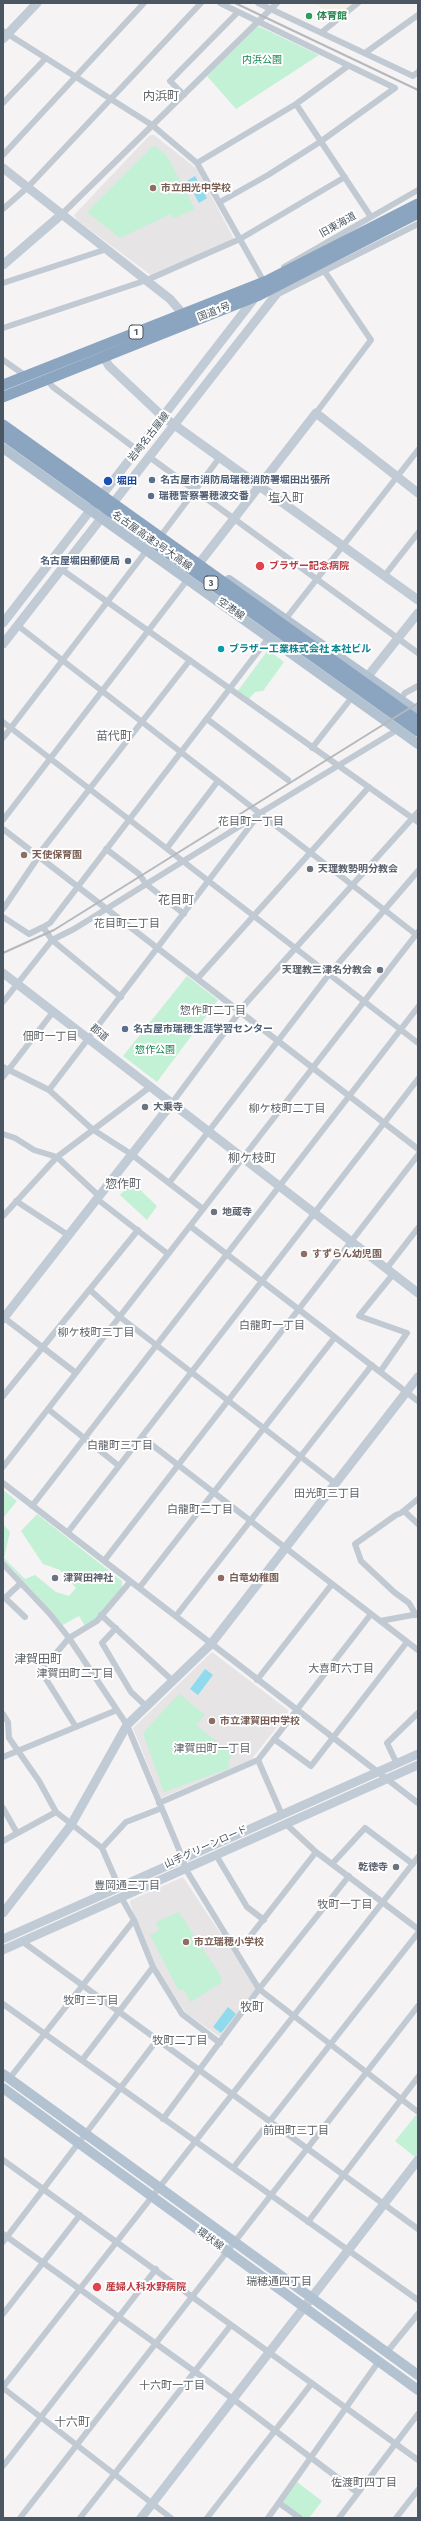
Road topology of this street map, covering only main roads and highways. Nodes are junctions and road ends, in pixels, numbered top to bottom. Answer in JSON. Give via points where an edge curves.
{"nodes":[{"id":1,"x":418,"y":204,"type":"edge"},
{"id":2,"x":418,"y":213,"type":"edge"},
{"id":3,"x":319,"y":264,"type":"junction"},
{"id":4,"x":3,"y":385,"type":"edge"},
{"id":5,"x":3,"y":397,"type":"edge"},
{"id":6,"x":3,"y":420,"type":"edge"},
{"id":7,"x":3,"y":425,"type":"edge"},
{"id":8,"x":3,"y":435,"type":"edge"},
{"id":9,"x":3,"y":448,"type":"edge"},
{"id":10,"x":418,"y":712,"type":"edge"},
{"id":11,"x":418,"y":721,"type":"edge"},
{"id":12,"x":418,"y":731,"type":"edge"},
{"id":13,"x":418,"y":744,"type":"edge"},
{"id":14,"x":6,"y":2077,"type":"edge"},
{"id":15,"x":3,"y":2088,"type":"edge"},
{"id":16,"x":418,"y":2375,"type":"edge"},
{"id":17,"x":418,"y":2390,"type":"edge"}],
"edges":[{"from":1,"to":3,"type":"highway","name":"国道1号","number":"1"},
{"from":2,"to":3,"type":"highway","name":"国道1号","number":"1"},
{"from":3,"to":4,"type":"highway","name":"国道1号","number":"1","via":[[266,281]]},
{"from":3,"to":5,"type":"highway","name":"国道1号","number":"1","via":[[256,296]]},
{"from":6,"to":10,"type":"main road"},
{"from":7,"to":11,"type":"highway","name":"名古屋高速3号大高線","number":"3"},
{"from":8,"to":12,"type":"highway","name":"名古屋高速3号大高線","number":"3"},
{"from":9,"to":13,"type":"main road","name":"空港線"},
{"from":14,"to":16,"type":"main road","name":"環状線"},
{"from":15,"to":17,"type":"main road","name":"環状線"}]}
